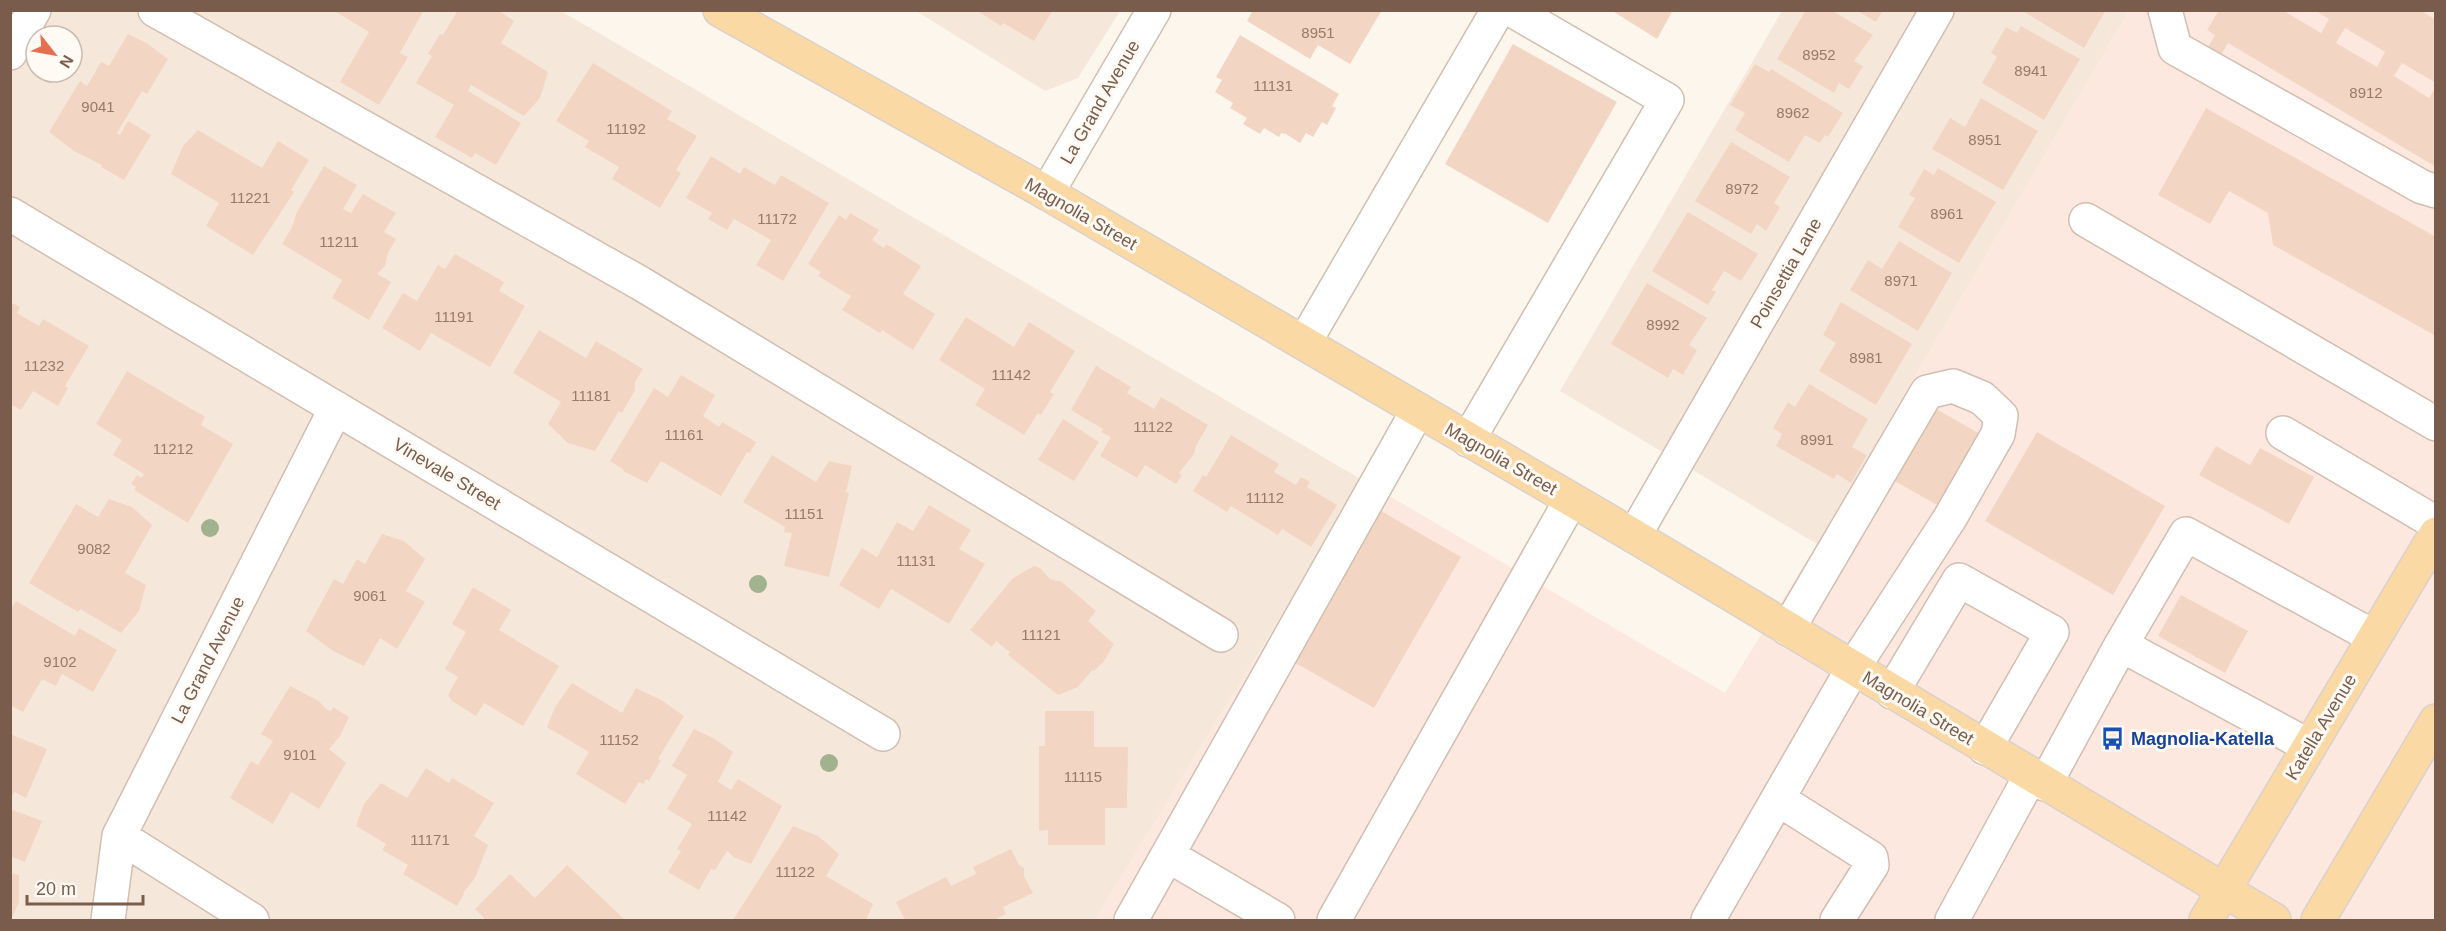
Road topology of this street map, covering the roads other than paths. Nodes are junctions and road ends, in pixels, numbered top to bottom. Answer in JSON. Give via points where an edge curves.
{"nodes":[{"id":1,"x":34,"y":10,"type":"edge"},
{"id":2,"x":155,"y":10,"type":"edge"},
{"id":3,"x":720,"y":10,"type":"edge"},
{"id":4,"x":1154,"y":10,"type":"edge"},
{"id":5,"x":1497,"y":10,"type":"edge"},
{"id":6,"x":1512,"y":10,"type":"edge"},
{"id":7,"x":1937,"y":10,"type":"edge"},
{"id":8,"x":2165,"y":10,"type":"edge"},
{"id":9,"x":10,"y":53,"type":"edge"},
{"id":10,"x":2436,"y":191,"type":"edge"},
{"id":11,"x":1047,"y":193,"type":"junction"},
{"id":12,"x":10,"y":214,"type":"edge"},
{"id":13,"x":2086,"y":220,"type":"dead end"},
{"id":14,"x":1304,"y":343,"type":"junction"},
{"id":15,"x":336,"y":408,"type":"junction"},
{"id":16,"x":1418,"y":410,"type":"junction"},
{"id":17,"x":2436,"y":424,"type":"edge"},
{"id":18,"x":2283,"y":433,"type":"dead end"},
{"id":19,"x":1468,"y":440,"type":"junction"},
{"id":20,"x":1571,"y":500,"type":"junction"},
{"id":21,"x":2436,"y":523,"type":"edge"},
{"id":22,"x":2436,"y":534,"type":"edge"},
{"id":23,"x":1634,"y":536,"type":"junction"},
{"id":24,"x":1788,"y":629,"type":"junction"},
{"id":25,"x":1221,"y":635,"type":"dead end"},
{"id":26,"x":2374,"y":637,"type":"junction"},
{"id":27,"x":2121,"y":645,"type":"junction"},
{"id":28,"x":1853,"y":668,"type":"junction"},
{"id":29,"x":1892,"y":692,"type":"junction"},
{"id":30,"x":2436,"y":721,"type":"edge"},
{"id":31,"x":883,"y":734,"type":"dead end"},
{"id":32,"x":2309,"y":746,"type":"junction"},
{"id":33,"x":1985,"y":748,"type":"junction"},
{"id":34,"x":2038,"y":780,"type":"junction"},
{"id":35,"x":1778,"y":799,"type":"junction"},
{"id":36,"x":118,"y":836,"type":"junction"},
{"id":37,"x":1169,"y":856,"type":"junction"},
{"id":38,"x":2224,"y":891,"type":"junction"},
{"id":39,"x":108,"y":921,"type":"edge"},
{"id":40,"x":252,"y":921,"type":"edge"},
{"id":41,"x":1131,"y":921,"type":"edge"},
{"id":42,"x":1278,"y":921,"type":"edge"},
{"id":43,"x":1334,"y":921,"type":"edge"},
{"id":44,"x":1708,"y":921,"type":"edge"},
{"id":45,"x":1837,"y":921,"type":"edge"},
{"id":46,"x":1952,"y":921,"type":"edge"},
{"id":47,"x":2206,"y":921,"type":"edge"},
{"id":48,"x":2274,"y":921,"type":"edge"},
{"id":49,"x":2318,"y":921,"type":"edge"}],
"edges":[{"from":1,"to":9,"type":"street"},
{"from":2,"to":25,"type":"street","via":[[640,283]]},
{"from":3,"to":11,"type":"main road","name":"Magnolia Street"},
{"from":4,"to":11,"type":"street","name":"La Grand Avenue"},
{"from":5,"to":14,"type":"street"},
{"from":6,"to":19,"type":"street","via":[[1667,100]]},
{"from":7,"to":23,"type":"street","name":"Poinsettia Lane"},
{"from":8,"to":10,"type":"street","via":[[2175,48],[2422,187]]},
{"from":11,"to":14,"type":"main road","name":"Magnolia Street"},
{"from":12,"to":15,"type":"street","name":"Vinevale Street"},
{"from":13,"to":17,"type":"street"},
{"from":14,"to":16,"type":"main road","name":"Magnolia Street"},
{"from":15,"to":31,"type":"street","name":"Vinevale Street"},
{"from":15,"to":36,"type":"street","name":"La Grand Avenue"},
{"from":16,"to":19,"type":"main road","name":"Magnolia Street"},
{"from":16,"to":37,"type":"street"},
{"from":18,"to":21,"type":"street"},
{"from":19,"to":20,"type":"main road","name":"Magnolia Street"},
{"from":20,"to":23,"type":"main road","name":"Magnolia Street"},
{"from":20,"to":43,"type":"street"},
{"from":22,"to":26,"type":"main road","name":"Katella Avenue"},
{"from":23,"to":24,"type":"main road","name":"Magnolia Street"},
{"from":24,"to":28,"type":"main road","name":"Magnolia Street"},
{"from":24,"to":28,"type":"street","via":[[1927,392],[1953,386],[1982,398],[2001,416],[1998,434],[1950,518]]},
{"from":26,"to":27,"type":"street","via":[[2186,534]]},
{"from":26,"to":32,"type":"main road","name":"Katella Avenue"},
{"from":27,"to":32,"type":"street"},
{"from":27,"to":34,"type":"street"},
{"from":28,"to":29,"type":"main road","name":"Magnolia Street"},
{"from":28,"to":35,"type":"street"},
{"from":29,"to":33,"type":"main road","name":"Magnolia Street"},
{"from":29,"to":33,"type":"street","via":[[1959,580],[2052,632]]},
{"from":30,"to":49,"type":"main road"},
{"from":32,"to":38,"type":"main road","name":"Katella Avenue"},
{"from":33,"to":34,"type":"main road","name":"Magnolia Street"},
{"from":34,"to":38,"type":"main road","name":"Magnolia Street"},
{"from":34,"to":46,"type":"street"},
{"from":35,"to":44,"type":"street"},
{"from":35,"to":45,"type":"street","via":[[1871,858],[1872,865]]},
{"from":36,"to":39,"type":"street","name":"La Grand Avenue"},
{"from":36,"to":40,"type":"street"},
{"from":37,"to":41,"type":"street"},
{"from":37,"to":42,"type":"street"},
{"from":38,"to":47,"type":"main road","name":"Katella Avenue"},
{"from":38,"to":48,"type":"main road","name":"Magnolia Street"}]}
